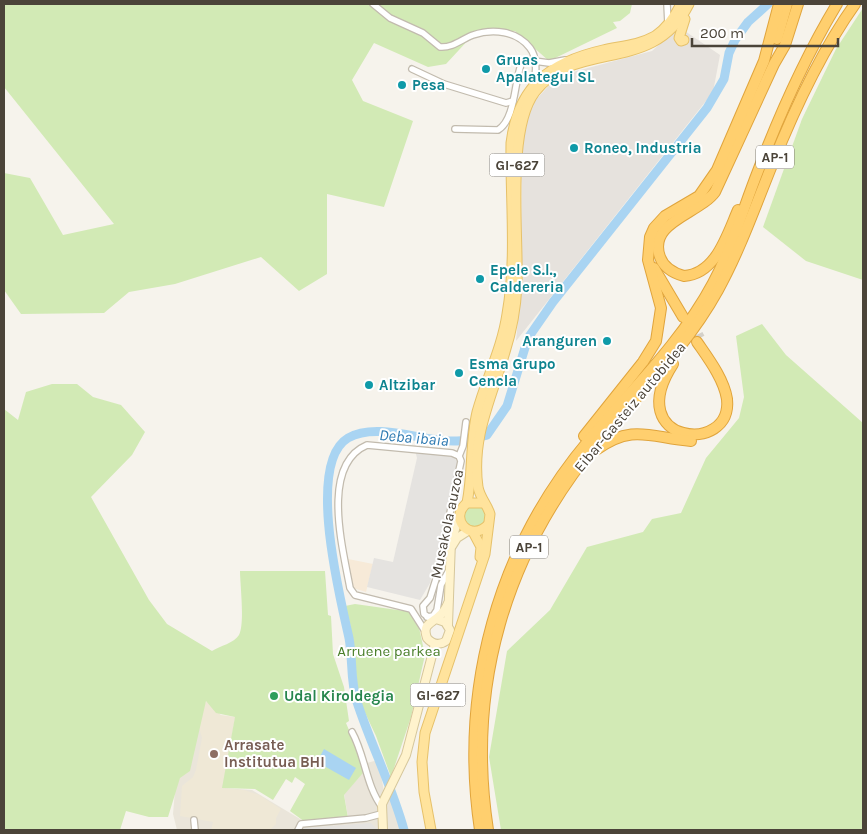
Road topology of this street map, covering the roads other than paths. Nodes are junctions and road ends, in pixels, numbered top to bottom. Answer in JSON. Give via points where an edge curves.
{"nodes":[{"id":1,"x":373,"y":4,"type":"edge"},
{"id":2,"x":667,"y":4,"type":"edge"},
{"id":3,"x":682,"y":4,"type":"edge"},
{"id":4,"x":690,"y":4,"type":"edge"},
{"id":5,"x":837,"y":4,"type":"edge"},
{"id":6,"x":854,"y":4,"type":"edge"},
{"id":7,"x":790,"y":5,"type":"edge"},
{"id":8,"x":668,"y":25,"type":"junction"},
{"id":9,"x":684,"y":40,"type":"dead end"},
{"id":10,"x":579,"y":57,"type":"junction"},
{"id":11,"x":534,"y":62,"type":"junction"},
{"id":12,"x":769,"y":62,"type":"junction"},
{"id":13,"x":412,"y":69,"type":"dead end"},
{"id":14,"x":533,"y":85,"type":"junction"},
{"id":15,"x":513,"y":101,"type":"junction"},
{"id":16,"x":455,"y":129,"type":"dead end"},
{"id":17,"x":757,"y":173,"type":"junction"},
{"id":18,"x":653,"y":249,"type":"junction"},
{"id":19,"x":703,"y":314,"type":"junction"},
{"id":20,"x":684,"y":315,"type":"tunnel mouth"},
{"id":21,"x":479,"y":421,"type":"junction"},
{"id":22,"x":465,"y":423,"type":"dead end"},
{"id":23,"x":471,"y":447,"type":"junction"},
{"id":24,"x":459,"y":456,"type":"junction"},
{"id":25,"x":586,"y":458,"type":"junction"},
{"id":26,"x":467,"y":503,"type":"junction"},
{"id":27,"x":483,"y":503,"type":"junction"},
{"id":28,"x":459,"y":518,"type":"junction"},
{"id":29,"x":488,"y":526,"type":"junction"},
{"id":30,"x":470,"y":532,"type":"junction"},
{"id":31,"x":526,"y":533,"type":"junction"},
{"id":32,"x":451,"y":547,"type":"junction"},
{"id":33,"x":480,"y":564,"type":"junction"},
{"id":34,"x":451,"y":566,"type":"junction"},
{"id":35,"x":430,"y":595,"type":"junction"},
{"id":36,"x":448,"y":603,"type":"junction"},
{"id":37,"x":418,"y":618,"type":"junction"},
{"id":38,"x":432,"y":619,"type":"junction"},
{"id":39,"x":448,"y":625,"type":"junction"},
{"id":40,"x":425,"y":631,"type":"junction"},
{"id":41,"x":435,"y":644,"type":"junction"},
{"id":42,"x":352,"y":732,"type":"dead end"},
{"id":43,"x":381,"y":810,"type":"junction"},
{"id":44,"x":194,"y":820,"type":"dead end"},
{"id":45,"x":195,"y":830,"type":"edge"},
{"id":46,"x":298,"y":830,"type":"edge"},
{"id":47,"x":383,"y":830,"type":"edge"},
{"id":48,"x":431,"y":830,"type":"edge"},
{"id":49,"x":480,"y":830,"type":"edge"},
{"id":50,"x":488,"y":830,"type":"edge"}],
"edges":[{"from":1,"to":11,"type":"street","via":[[390,18],[423,33],[442,47],[476,34],[507,32],[528,45],[536,57]]},
{"from":2,"to":8,"type":"street"},
{"from":3,"to":8,"type":"main road","number":"GI-627"},
{"from":4,"to":9,"type":"main road","via":[[679,38]]},
{"from":4,"to":21,"type":"main road","number":"GI-627","via":[[675,26],[660,40],[639,50],[564,70],[543,83],[528,103],[518,137],[514,313],[505,352]]},
{"from":5,"to":17,"type":"highway","name":"Eibar-Gasteiz autobidea","number":"AP-1","via":[[803,63]]},
{"from":6,"to":19,"type":"highway","name":"Eibar-Gasteiz autobidea","number":"AP-1","via":[[810,80],[734,258]]},
{"from":7,"to":12,"type":"highway","via":[[777,17]]},
{"from":7,"to":12,"type":"highway","via":[[785,45]]},
{"from":8,"to":10,"type":"main road","number":"GI-627","via":[[646,40]]},
{"from":10,"to":11,"type":"street","via":[[549,63]]},
{"from":10,"to":14,"type":"main road","number":"GI-627","via":[[550,71]]},
{"from":11,"to":14,"type":"street","via":[[537,72]]},
{"from":11,"to":15,"type":"street","via":[[522,62]]},
{"from":12,"to":18,"type":"highway","via":[[715,192],[702,205],[665,228]]},
{"from":13,"to":15,"type":"street","via":[[458,89],[506,103]]},
{"from":14,"to":21,"type":"main road","number":"GI-627","via":[[517,113],[511,143],[508,313]]},
{"from":15,"to":16,"type":"street","via":[[498,130]]},
{"from":17,"to":18,"type":"highway","via":[[724,241],[708,266],[692,275],[677,274]]},
{"from":17,"to":31,"type":"highway","name":"Eibar-Gasteiz autobidea","number":"AP-1","via":[[724,262],[697,310],[659,360],[560,476]]},
{"from":18,"to":20,"type":"highway"},
{"from":18,"to":31,"type":"highway","via":[[649,264],[661,308],[656,341],[560,469],[533,514]]},
{"from":19,"to":25,"type":"highway","name":"Eibar-Gasteiz autobidea","number":"AP-1","via":[[665,366]]},
{"from":19,"to":25,"type":"highway","via":[[689,342],[666,374],[660,389],[660,412],[671,427],[685,435],[704,433],[723,417],[727,401],[723,384],[698,340],[725,378],[730,391],[732,406],[724,426],[710,436],[693,441],[631,433],[610,440]]},
{"from":21,"to":23,"type":"main road","number":"GI-627"},
{"from":22,"to":23,"type":"street","name":"Musakola auzoa"},
{"from":23,"to":24,"type":"street","name":"Musakola auzoa"},
{"from":23,"to":26,"type":"main road","number":"GI-627"},
{"from":23,"to":27,"type":"main road","number":"GI-627"},
{"from":24,"to":35,"type":"street","name":"Musakola auzoa","via":[[436,579]]},
{"from":24,"to":37,"type":"street","name":"Musakola auzoa","via":[[367,445],[357,450],[344,467],[338,526],[350,588],[355,595],[409,608]]},
{"from":25,"to":50,"type":"highway","name":"Eibar-Gasteiz autobidea","number":"AP-1","via":[[532,538],[509,591],[498,629],[487,680],[482,736],[481,771]]},
{"from":26,"to":27,"type":"main road"},
{"from":26,"to":28,"type":"main road","number":"GI-627"},
{"from":27,"to":29,"type":"main road","number":"GI-627","via":[[490,514]]},
{"from":28,"to":30,"type":"main road","number":"GI-627","via":[[462,526]]},
{"from":28,"to":32,"type":"street","name":"Musakola auzoa"},
{"from":29,"to":30,"type":"main road","via":[[479,532]]},
{"from":29,"to":33,"type":"main road","number":"GI-627","via":[[485,554]]},
{"from":30,"to":32,"type":"street","name":"Musakola auzoa","via":[[457,538]]},
{"from":30,"to":33,"type":"main road","number":"GI-627","via":[[481,547]]},
{"from":31,"to":49,"type":"highway","name":"Eibar-Gasteiz autobidea","number":"AP-1","via":[[490,626],[477,695],[474,772]]},
{"from":32,"to":34,"type":"street","name":"Musakola auzoa"},
{"from":33,"to":48,"type":"main road","number":"GI-627","via":[[425,733],[422,762]]},
{"from":34,"to":36,"type":"street","name":"Musakola auzoa"},
{"from":34,"to":38,"type":"street","via":[[441,585],[437,610]]},
{"from":35,"to":37,"type":"street","name":"Musakola auzoa","via":[[422,602]]},
{"from":35,"to":38,"type":"street","via":[[423,610]]},
{"from":36,"to":38,"type":"street"},
{"from":36,"to":39,"type":"street","name":"Musakola auzoa"},
{"from":37,"to":40,"type":"street","name":"Musakola auzoa"},
{"from":38,"to":39,"type":"street","via":[[443,620]]},
{"from":38,"to":40,"type":"street"},
{"from":39,"to":41,"type":"street","via":[[448,637]]},
{"from":40,"to":41,"type":"street","via":[[427,638]]},
{"from":41,"to":43,"type":"street","via":[[406,754]]},
{"from":42,"to":43,"type":"street","via":[[360,746]]},
{"from":43,"to":46,"type":"street","via":[[366,818],[301,824]]},
{"from":43,"to":47,"type":"street"},
{"from":44,"to":45,"type":"street"}]}
